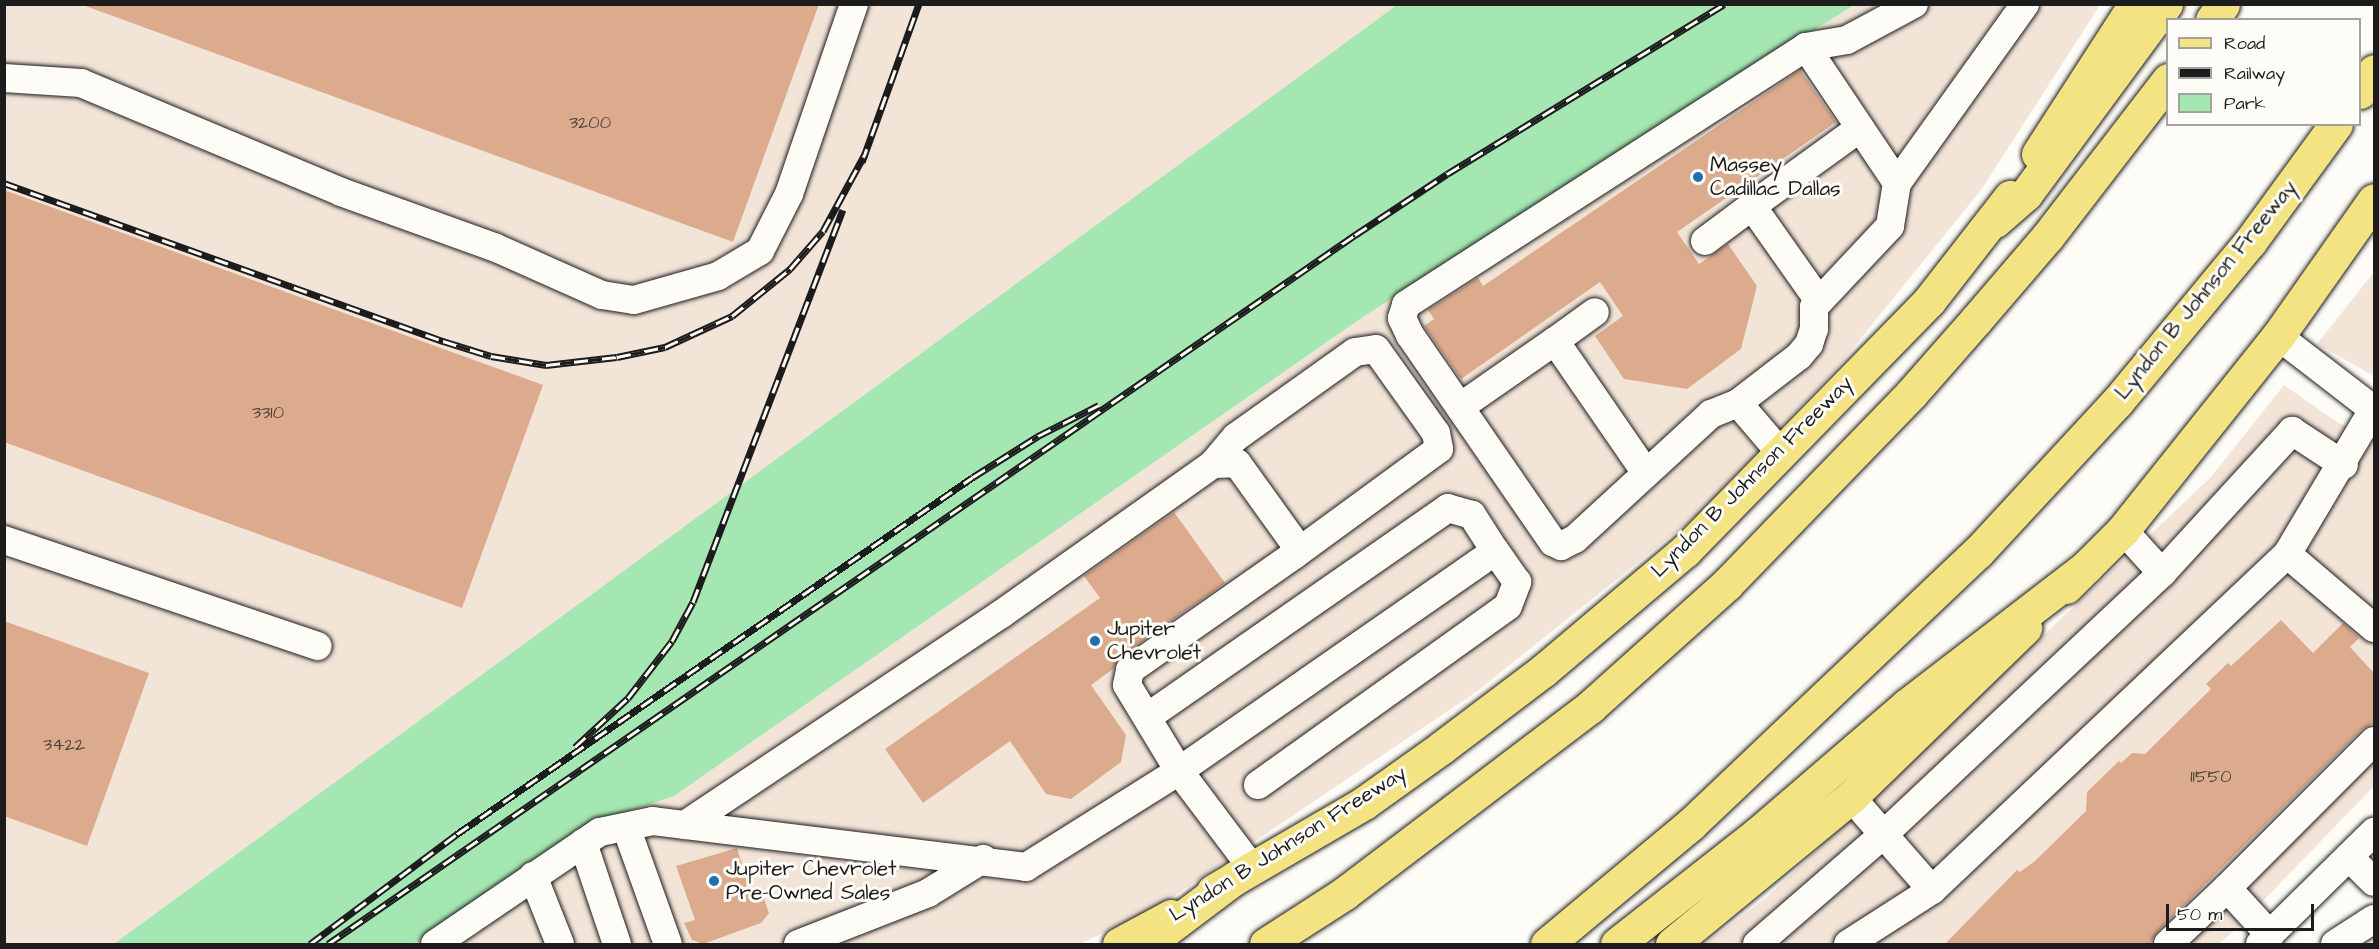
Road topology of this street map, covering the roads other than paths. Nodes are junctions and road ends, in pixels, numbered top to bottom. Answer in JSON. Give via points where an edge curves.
{"nodes":[{"id":1,"x":854,"y":4,"type":"edge"},
{"id":2,"x":1914,"y":4,"type":"edge"},
{"id":3,"x":2025,"y":4,"type":"edge"},
{"id":4,"x":2135,"y":4,"type":"edge"},
{"id":5,"x":2166,"y":4,"type":"edge"},
{"id":6,"x":2223,"y":4,"type":"edge"},
{"id":7,"x":2213,"y":18,"type":"edge"},
{"id":8,"x":1806,"y":47,"type":"junction"},
{"id":9,"x":2374,"y":71,"type":"edge"},
{"id":10,"x":4,"y":78,"type":"edge"},
{"id":11,"x":2166,"y":83,"type":"edge"},
{"id":12,"x":2361,"y":90,"type":"edge"},
{"id":13,"x":2335,"y":126,"type":"edge"},
{"id":14,"x":1860,"y":128,"type":"junction"},
{"id":15,"x":1897,"y":183,"type":"junction"},
{"id":16,"x":2374,"y":200,"type":"edge"},
{"id":17,"x":1752,"y":206,"type":"junction"},
{"id":18,"x":1995,"y":221,"type":"junction"},
{"id":19,"x":1705,"y":241,"type":"dead end"},
{"id":20,"x":1819,"y":301,"type":"junction"},
{"id":21,"x":1595,"y":312,"type":"dead end"},
{"id":22,"x":2277,"y":336,"type":"junction"},
{"id":23,"x":1555,"y":341,"type":"junction"},
{"id":24,"x":1738,"y":403,"type":"junction"},
{"id":25,"x":1460,"y":407,"type":"junction"},
{"id":26,"x":2374,"y":410,"type":"edge"},
{"id":27,"x":1779,"y":451,"type":"junction"},
{"id":28,"x":1213,"y":464,"type":"junction"},
{"id":29,"x":2343,"y":465,"type":"junction"},
{"id":30,"x":1646,"y":473,"type":"junction"},
{"id":31,"x":2123,"y":530,"type":"junction"},
{"id":32,"x":4,"y":540,"type":"edge"},
{"id":33,"x":1495,"y":551,"type":"junction"},
{"id":34,"x":2287,"y":554,"type":"junction"},
{"id":35,"x":1294,"y":555,"type":"junction"},
{"id":36,"x":2086,"y":567,"type":"junction"},
{"id":37,"x":2162,"y":573,"type":"junction"},
{"id":38,"x":2374,"y":628,"type":"edge"},
{"id":39,"x":318,"y":646,"type":"dead end"},
{"id":40,"x":1147,"y":717,"type":"junction"},
{"id":41,"x":2374,"y":741,"type":"edge"},
{"id":42,"x":1179,"y":771,"type":"junction"},
{"id":43,"x":1258,"y":785,"type":"dead end"},
{"id":44,"x":1851,"y":797,"type":"junction"},
{"id":45,"x":685,"y":825,"type":"junction"},
{"id":46,"x":626,"y":827,"type":"junction"},
{"id":47,"x":1883,"y":835,"type":"junction"},
{"id":48,"x":583,"y":843,"type":"junction"},
{"id":49,"x":2366,"y":844,"type":"edge"},
{"id":50,"x":982,"y":859,"type":"junction"},
{"id":51,"x":1244,"y":872,"type":"junction"},
{"id":52,"x":533,"y":876,"type":"junction"},
{"id":53,"x":2374,"y":882,"type":"edge"},
{"id":54,"x":2227,"y":888,"type":"junction"},
{"id":55,"x":1932,"y":890,"type":"junction"},
{"id":56,"x":2374,"y":919,"type":"edge"},
{"id":57,"x":2265,"y":940,"type":"edge"},
{"id":58,"x":1860,"y":941,"type":"edge"},
{"id":59,"x":439,"y":943,"type":"edge"},
{"id":60,"x":560,"y":945,"type":"edge"},
{"id":61,"x":617,"y":945,"type":"edge"},
{"id":62,"x":668,"y":945,"type":"edge"},
{"id":63,"x":798,"y":945,"type":"edge"},
{"id":64,"x":1119,"y":945,"type":"edge"},
{"id":65,"x":1147,"y":945,"type":"edge"},
{"id":66,"x":1266,"y":945,"type":"edge"},
{"id":67,"x":1547,"y":945,"type":"edge"},
{"id":68,"x":1617,"y":945,"type":"edge"},
{"id":69,"x":1672,"y":945,"type":"edge"},
{"id":70,"x":1757,"y":945,"type":"edge"},
{"id":71,"x":2168,"y":945,"type":"edge"},
{"id":72,"x":2335,"y":945,"type":"edge"}],
"edges":[{"from":1,"to":10,"type":"street","via":[[789,194],[760,251],[718,276],[634,300],[602,295],[494,247],[341,192],[81,83]]},
{"from":2,"to":8,"type":"street","via":[[1847,40]]},
{"from":3,"to":15,"type":"street"},
{"from":4,"to":18,"type":"main road","name":"Lyndon B Johnson Freeway"},
{"from":5,"to":18,"type":"main road","via":[[2026,194]]},
{"from":6,"to":7,"type":"main road"},
{"from":8,"to":14,"type":"street"},
{"from":8,"to":25,"type":"street","via":[[1406,305],[1402,318],[1410,335]]},
{"from":9,"to":12,"type":"main road"},
{"from":11,"to":66,"type":"main road","via":[[2048,236],[1969,328],[1911,394],[1727,584],[1590,707],[1345,893]]},
{"from":13,"to":67,"type":"main road","name":"Lyndon B Johnson Freeway","via":[[2250,242],[2117,402],[1978,552],[1699,816]]},
{"from":14,"to":15,"type":"street"},
{"from":14,"to":17,"type":"street"},
{"from":15,"to":20,"type":"street","via":[[1890,226]]},
{"from":16,"to":22,"type":"main road"},
{"from":17,"to":19,"type":"street"},
{"from":17,"to":20,"type":"street"},
{"from":18,"to":27,"type":"main road","name":"Lyndon B Johnson Freeway","via":[[1929,301]]},
{"from":20,"to":24,"type":"street","via":[[1814,307],[1809,344]]},
{"from":21,"to":23,"type":"street"},
{"from":22,"to":26,"type":"street"},
{"from":22,"to":31,"type":"main road"},
{"from":23,"to":25,"type":"street"},
{"from":23,"to":30,"type":"street"},
{"from":24,"to":27,"type":"street"},
{"from":24,"to":30,"type":"street","via":[[1711,414]]},
{"from":25,"to":30,"type":"street","via":[[1553,542],[1561,546],[1575,539]]},
{"from":26,"to":29,"type":"street"},
{"from":27,"to":51,"type":"main road","name":"Lyndon B Johnson Freeway","via":[[1685,551],[1544,670],[1364,802]]},
{"from":28,"to":35,"type":"street","via":[[1238,463],[1296,545]]},
{"from":28,"to":35,"type":"street","via":[[1236,437],[1355,352],[1376,349],[1436,433],[1439,449]]},
{"from":28,"to":45,"type":"street","via":[[1000,615]]},
{"from":29,"to":34,"type":"street"},
{"from":29,"to":37,"type":"street","via":[[2292,431]]},
{"from":31,"to":36,"type":"main road"},
{"from":31,"to":37,"type":"street"},
{"from":32,"to":39,"type":"street"},
{"from":33,"to":40,"type":"street","via":[[1472,515],[1448,508]]},
{"from":33,"to":42,"type":"street"},
{"from":33,"to":43,"type":"street","via":[[1517,582],[1508,606]]},
{"from":34,"to":38,"type":"street"},
{"from":34,"to":55,"type":"street"},
{"from":35,"to":40,"type":"street","via":[[1130,670],[1127,685]]},
{"from":36,"to":44,"type":"main road"},
{"from":36,"to":68,"type":"main road","via":[[1907,705],[1756,835]]},
{"from":37,"to":47,"type":"street"},
{"from":40,"to":42,"type":"street"},
{"from":41,"to":54,"type":"street"},
{"from":42,"to":50,"type":"street","via":[[1026,867]]},
{"from":42,"to":51,"type":"street"},
{"from":44,"to":47,"type":"street"},
{"from":44,"to":69,"type":"main road"},
{"from":45,"to":46,"type":"street","via":[[653,821]]},
{"from":45,"to":50,"type":"street"},
{"from":46,"to":48,"type":"street","via":[[600,832]]},
{"from":46,"to":62,"type":"street"},
{"from":47,"to":55,"type":"street"},
{"from":47,"to":70,"type":"street"},
{"from":48,"to":52,"type":"street"},
{"from":48,"to":61,"type":"street"},
{"from":49,"to":53,"type":"street"},
{"from":49,"to":57,"type":"street"},
{"from":50,"to":63,"type":"street","via":[[928,893]]},
{"from":51,"to":64,"type":"main road","name":"Lyndon B Johnson Freeway"},
{"from":51,"to":65,"type":"main road"},
{"from":52,"to":59,"type":"street"},
{"from":52,"to":60,"type":"street"},
{"from":54,"to":57,"type":"street"},
{"from":54,"to":71,"type":"street"},
{"from":55,"to":58,"type":"street"},
{"from":56,"to":72,"type":"street"}]}
